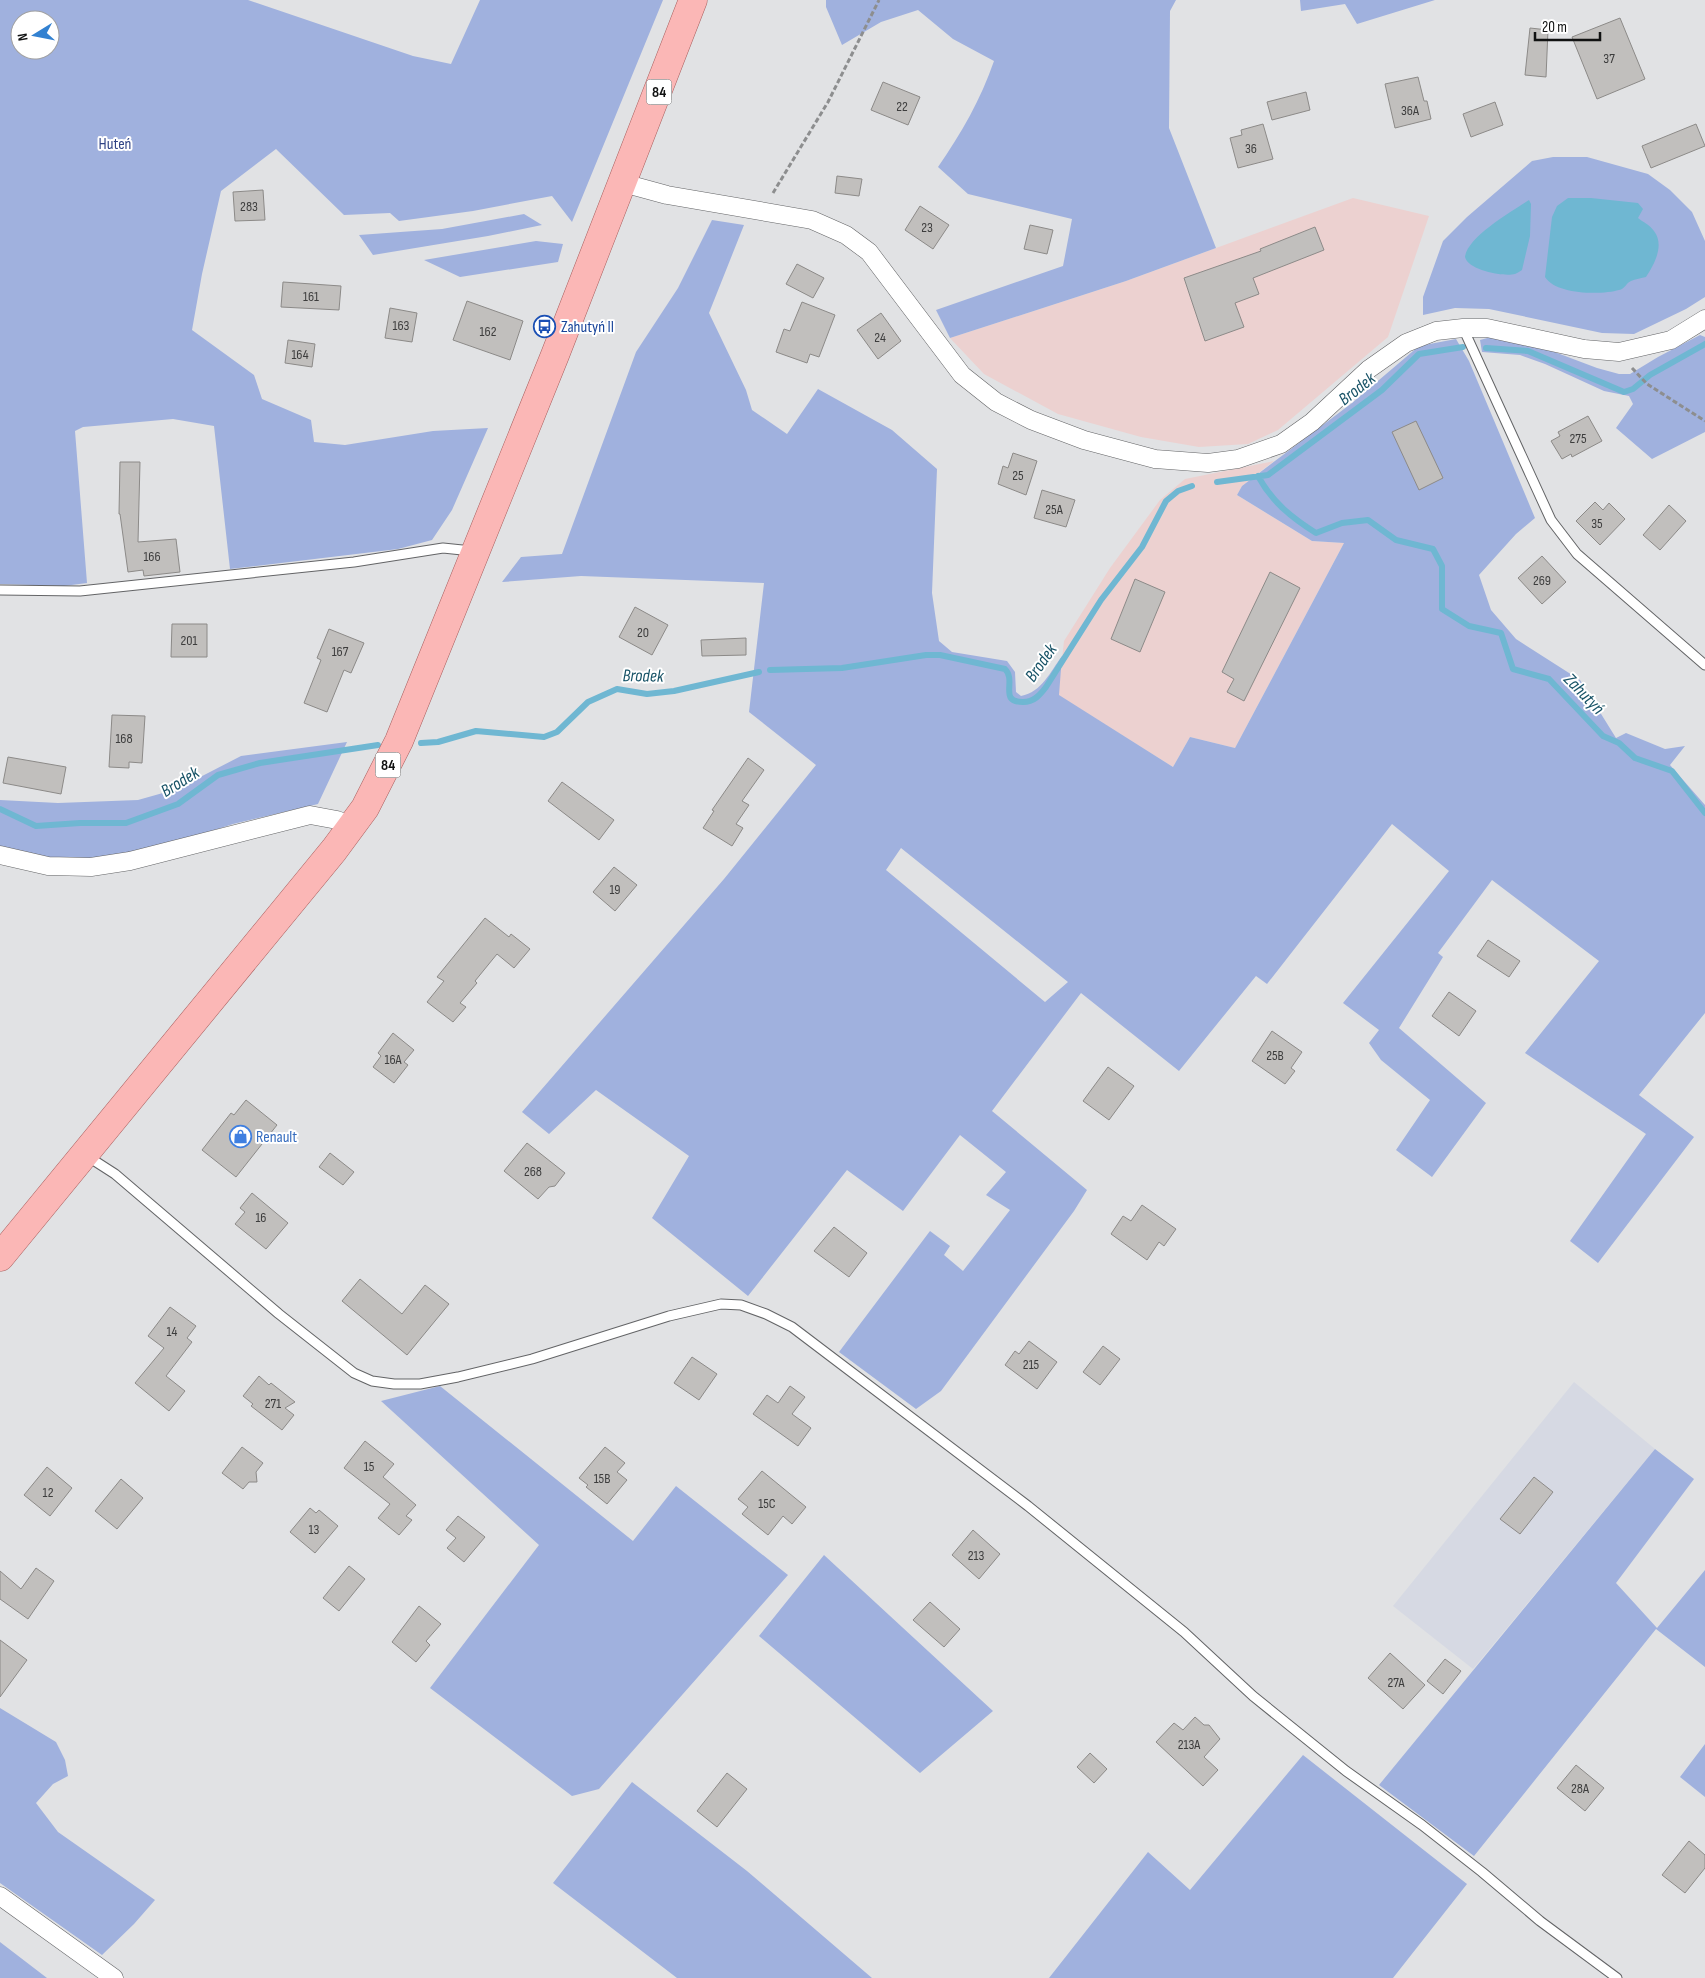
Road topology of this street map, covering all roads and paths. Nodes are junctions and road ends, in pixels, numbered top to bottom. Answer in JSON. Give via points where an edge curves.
{"nodes":[{"id":1,"x":693,"y":0,"type":"edge"},
{"id":2,"x":879,"y":0,"type":"edge"},
{"id":3,"x":623,"y":183,"type":"junction"},
{"id":4,"x":762,"y":211,"type":"junction"},
{"id":5,"x":1705,"y":319,"type":"edge"},
{"id":6,"x":1463,"y":328,"type":"junction"},
{"id":7,"x":1639,"y":378,"type":"dead end"},
{"id":8,"x":1705,"y":422,"type":"edge"},
{"id":9,"x":477,"y":552,"type":"junction"},
{"id":10,"x":0,"y":590,"type":"edge"},
{"id":11,"x":1705,"y":665,"type":"edge"},
{"id":12,"x":352,"y":827,"type":"junction"},
{"id":13,"x":0,"y":855,"type":"edge"},
{"id":14,"x":84,"y":1154,"type":"junction"},
{"id":15,"x":0,"y":1257,"type":"edge"},
{"id":16,"x":0,"y":1896,"type":"edge"},
{"id":17,"x":114,"y":1978,"type":"edge"},
{"id":18,"x":1617,"y":1978,"type":"edge"}],
"edges":[{"from":1,"to":3,"type":"main road","number":"84"},
{"from":2,"to":4,"type":"path","via":[[828,102]]},
{"from":3,"to":4,"type":"street","via":[[667,195]]},
{"from":3,"to":9,"type":"main road","number":"84"},
{"from":4,"to":6,"type":"street","via":[[812,220],[846,235],[869,252],[962,375],[996,402],[1031,420],[1084,440],[1154,459],[1208,463],[1238,459],[1281,444],[1312,422],[1369,369],[1406,343],[1436,331]]},
{"from":5,"to":6,"type":"street","via":[[1671,340],[1619,352],[1584,349],[1487,328]]},
{"from":6,"to":11,"type":"lane","via":[[1551,520],[1577,554]]},
{"from":7,"to":8,"type":"path"},
{"from":9,"to":10,"type":"lane","via":[[443,548],[345,563],[80,591]]},
{"from":9,"to":12,"type":"main road","number":"84","via":[[390,760],[376,790]]},
{"from":12,"to":13,"type":"street","via":[[337,820],[310,815],[130,861],[91,867],[48,866]]},
{"from":12,"to":14,"type":"main road","number":"84"},
{"from":14,"to":15,"type":"main road","number":"84"},
{"from":14,"to":18,"type":"lane","via":[[115,1174],[334,1358],[372,1381],[420,1384],[458,1377],[721,1304],[741,1305],[792,1327],[1028,1506],[1184,1632],[1253,1696],[1346,1771],[1422,1825],[1540,1921]]},
{"from":16,"to":17,"type":"street"}]}
